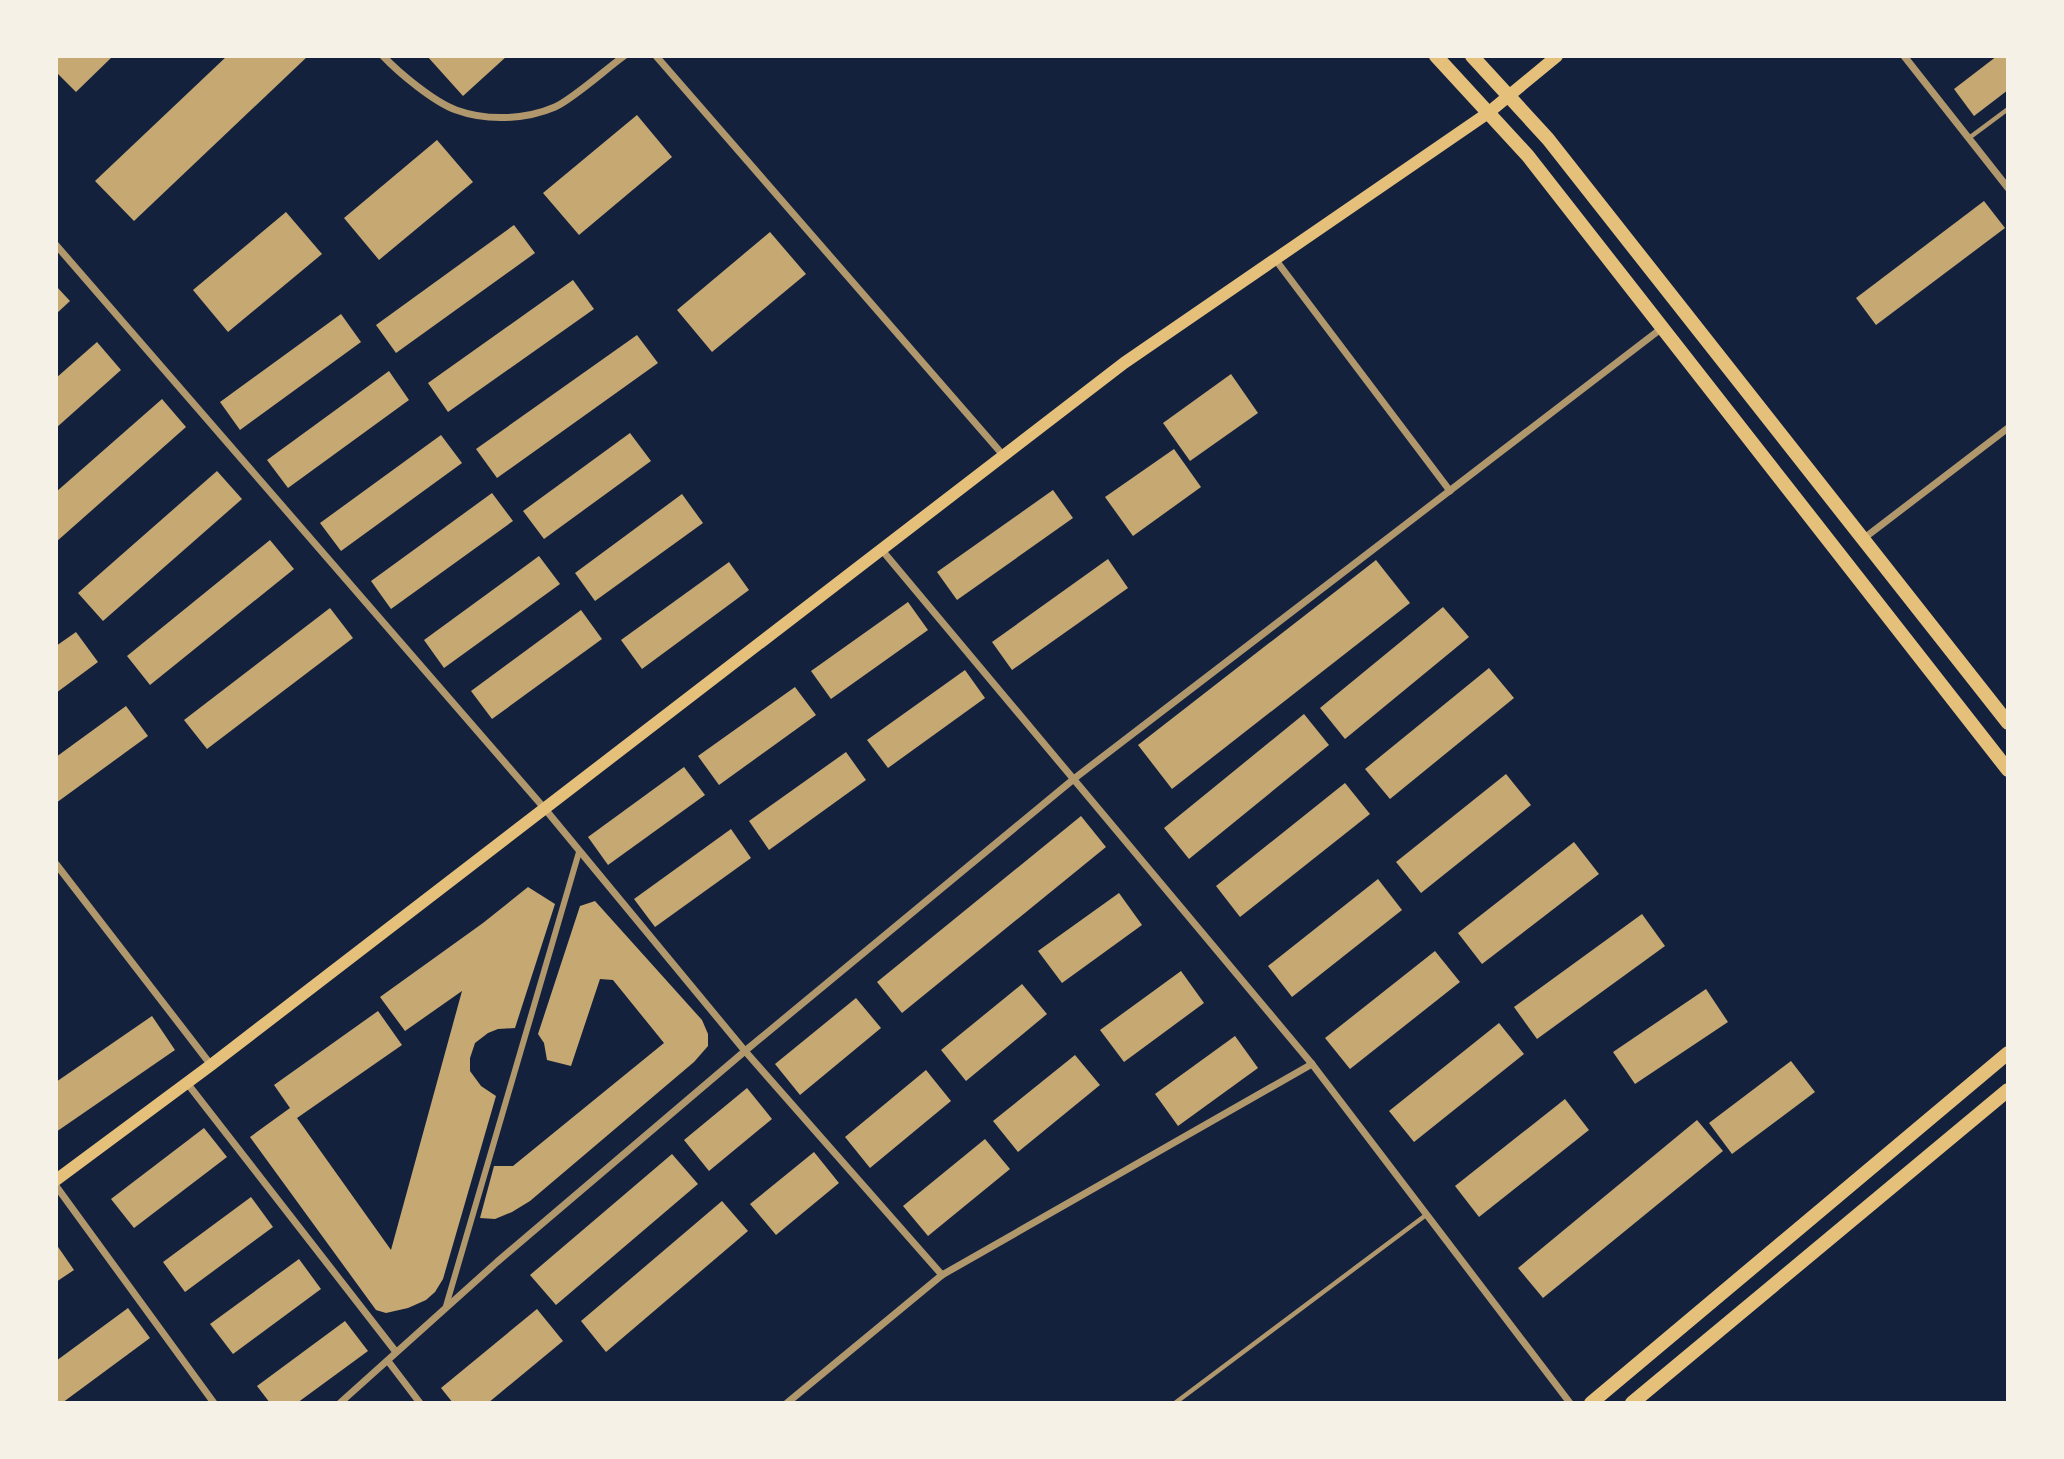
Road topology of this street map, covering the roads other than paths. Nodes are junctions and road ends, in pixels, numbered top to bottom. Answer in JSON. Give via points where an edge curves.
{"nodes":[{"id":1,"x":383,"y":56,"type":"edge"},
{"id":2,"x":624,"y":56,"type":"edge"},
{"id":3,"x":656,"y":56,"type":"edge"},
{"id":4,"x":1436,"y":56,"type":"edge"},
{"id":5,"x":1472,"y":56,"type":"edge"},
{"id":6,"x":1557,"y":56,"type":"edge"},
{"id":7,"x":1904,"y":56,"type":"edge"},
{"id":8,"x":1508,"y":95,"type":"junction"},
{"id":9,"x":2008,"y":109,"type":"edge"},
{"id":10,"x":1488,"y":113,"type":"junction"},
{"id":11,"x":1969,"y":138,"type":"junction"},
{"id":12,"x":2008,"y":188,"type":"edge"},
{"id":13,"x":56,"y":245,"type":"edge"},
{"id":14,"x":1275,"y":259,"type":"junction"},
{"id":15,"x":1662,"y":328,"type":"junction"},
{"id":16,"x":2008,"y":428,"type":"edge"},
{"id":17,"x":1003,"y":455,"type":"junction"},
{"id":18,"x":1450,"y":491,"type":"junction"},
{"id":19,"x":1862,"y":539,"type":"junction"},
{"id":20,"x":880,"y":549,"type":"junction"},
{"id":21,"x":2008,"y":723,"type":"edge"},
{"id":22,"x":2008,"y":770,"type":"edge"},
{"id":23,"x":1075,"y":778,"type":"junction"},
{"id":24,"x":545,"y":809,"type":"junction"},
{"id":25,"x":579,"y":852,"type":"junction"},
{"id":26,"x":56,"y":864,"type":"edge"},
{"id":27,"x":745,"y":1051,"type":"junction"},
{"id":28,"x":2008,"y":1053,"type":"edge"},
{"id":29,"x":1312,"y":1064,"type":"junction"},
{"id":30,"x":211,"y":1065,"type":"junction"},
{"id":31,"x":187,"y":1083,"type":"junction"},
{"id":32,"x":2008,"y":1090,"type":"edge"},
{"id":33,"x":56,"y":1181,"type":"edge"},
{"id":34,"x":56,"y":1186,"type":"edge"},
{"id":35,"x":1426,"y":1215,"type":"junction"},
{"id":36,"x":942,"y":1275,"type":"junction"},
{"id":37,"x":446,"y":1306,"type":"junction"},
{"id":38,"x":396,"y":1352,"type":"junction"},
{"id":39,"x":388,"y":1361,"type":"junction"},
{"id":40,"x":214,"y":1403,"type":"edge"},
{"id":41,"x":340,"y":1403,"type":"edge"},
{"id":42,"x":420,"y":1403,"type":"edge"},
{"id":43,"x":787,"y":1403,"type":"edge"},
{"id":44,"x":1175,"y":1403,"type":"edge"},
{"id":45,"x":1570,"y":1403,"type":"edge"},
{"id":46,"x":1591,"y":1403,"type":"edge"},
{"id":47,"x":1632,"y":1403,"type":"edge"}],
"edges":[{"from":1,"to":2,"type":"street","via":[[403,76],[454,110],[521,117],[557,107]]},
{"from":3,"to":17,"type":"street"},
{"from":4,"to":10,"type":"main road"},
{"from":5,"to":8,"type":"main road"},
{"from":6,"to":8,"type":"main road"},
{"from":7,"to":11,"type":"street"},
{"from":8,"to":10,"type":"main road"},
{"from":8,"to":19,"type":"main road","via":[[1548,139]]},
{"from":9,"to":11,"type":"lane"},
{"from":10,"to":14,"type":"main road"},
{"from":10,"to":15,"type":"main road","via":[[1528,156]]},
{"from":11,"to":12,"type":"street"},
{"from":13,"to":24,"type":"street"},
{"from":14,"to":17,"type":"main road","via":[[1124,363]]},
{"from":14,"to":18,"type":"street"},
{"from":15,"to":18,"type":"street"},
{"from":15,"to":22,"type":"main road"},
{"from":16,"to":19,"type":"street"},
{"from":17,"to":20,"type":"main road"},
{"from":18,"to":23,"type":"street"},
{"from":19,"to":21,"type":"main road"},
{"from":20,"to":23,"type":"street"},
{"from":20,"to":24,"type":"main road"},
{"from":23,"to":27,"type":"street"},
{"from":23,"to":29,"type":"street"},
{"from":24,"to":25,"type":"street"},
{"from":24,"to":30,"type":"main road"},
{"from":25,"to":27,"type":"street"},
{"from":25,"to":37,"type":"street"},
{"from":26,"to":30,"type":"street"},
{"from":27,"to":36,"type":"street"},
{"from":27,"to":37,"type":"street"},
{"from":28,"to":46,"type":"main road"},
{"from":29,"to":35,"type":"street"},
{"from":29,"to":36,"type":"street"},
{"from":30,"to":31,"type":"main road"},
{"from":31,"to":33,"type":"main road"},
{"from":31,"to":38,"type":"street"},
{"from":32,"to":47,"type":"main road"},
{"from":34,"to":40,"type":"street"},
{"from":35,"to":44,"type":"lane"},
{"from":35,"to":45,"type":"street"},
{"from":36,"to":43,"type":"street"},
{"from":37,"to":38,"type":"street"},
{"from":38,"to":39,"type":"street"},
{"from":39,"to":41,"type":"street"},
{"from":39,"to":42,"type":"street"}]}
